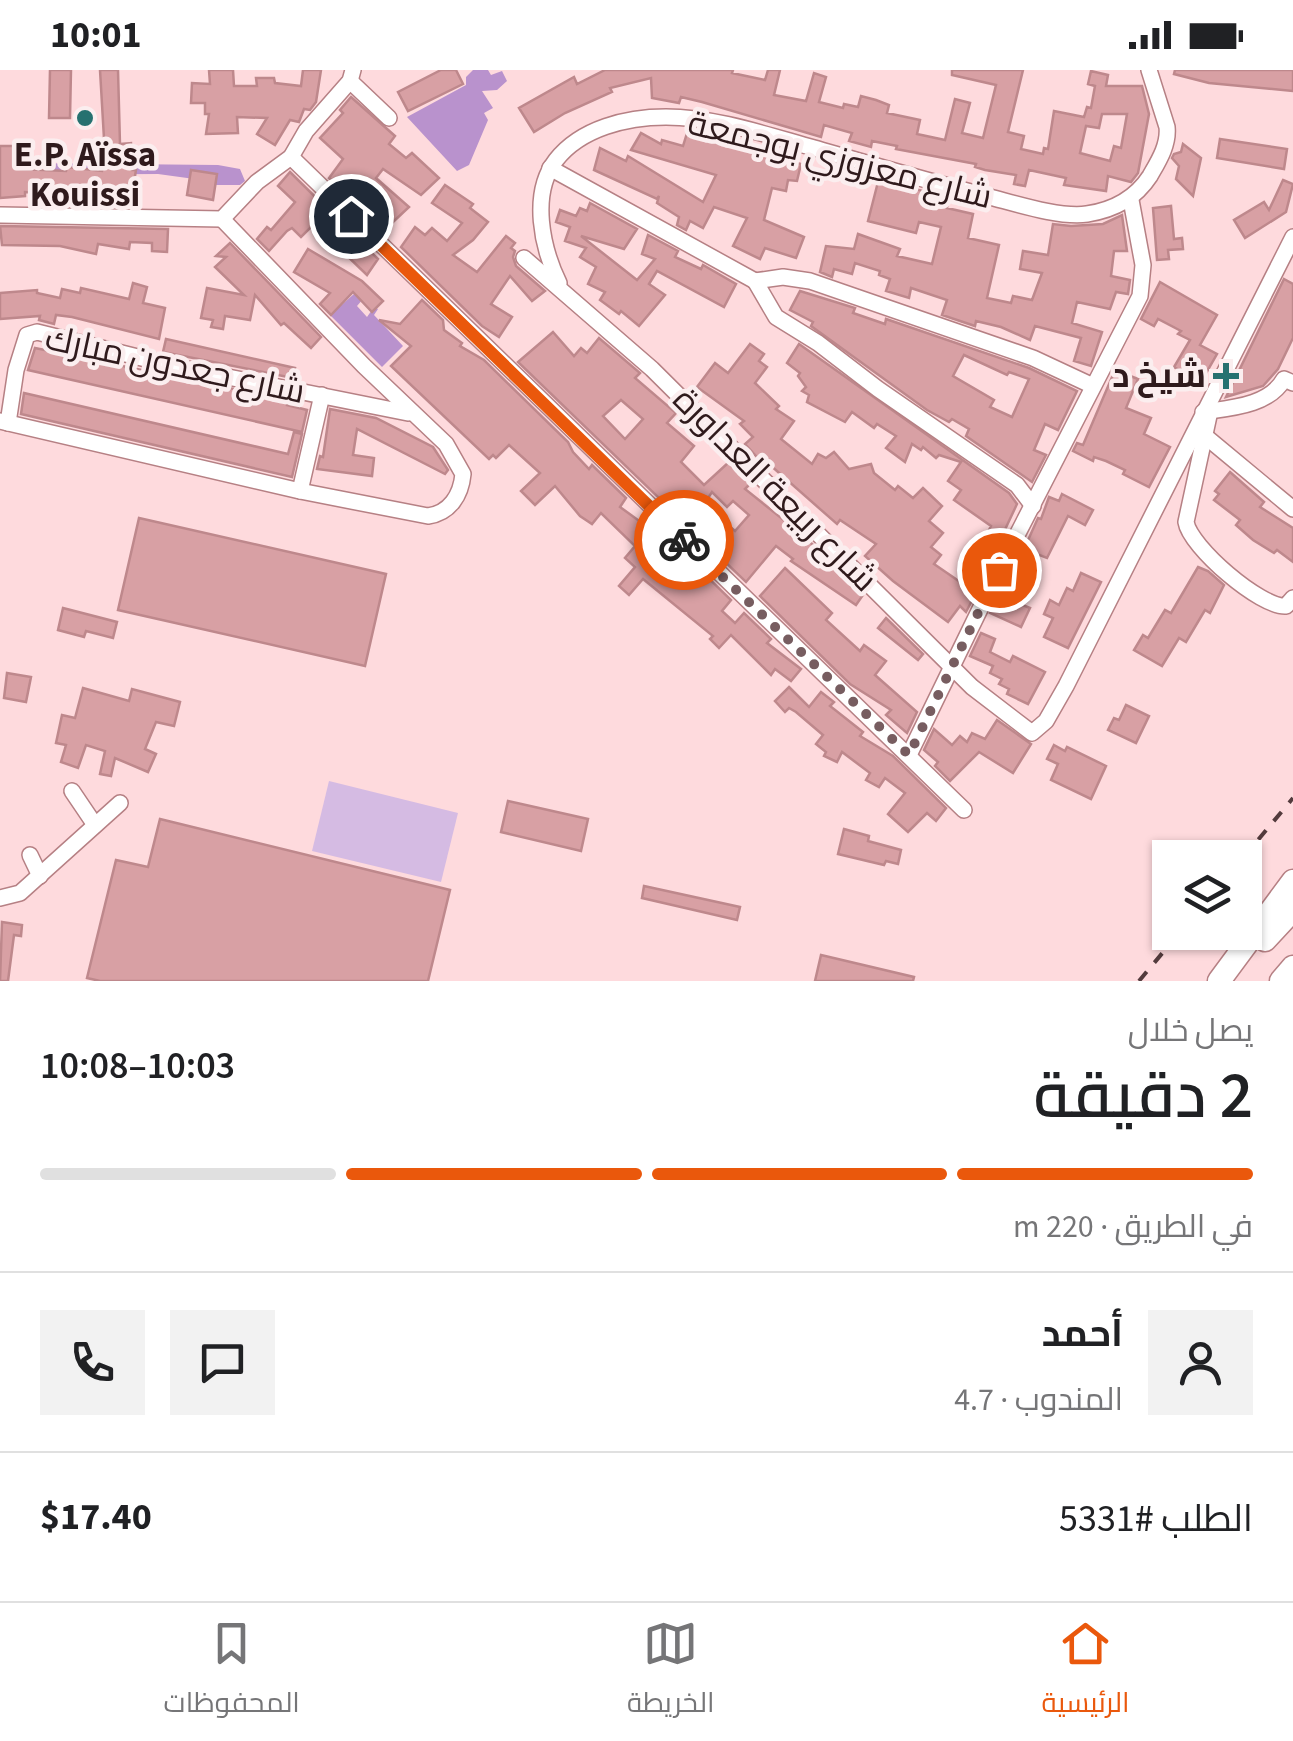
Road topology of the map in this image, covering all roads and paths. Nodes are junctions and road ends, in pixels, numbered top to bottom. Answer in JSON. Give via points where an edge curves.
{"nodes":[{"id":1,"x":351,"y":75,"type":"edge"},
{"id":2,"x":1151,"y":75,"type":"edge"},
{"id":3,"x":390,"y":118,"type":"dead end"},
{"id":4,"x":291,"y":157,"type":"junction"},
{"id":5,"x":550,"y":168,"type":"junction"},
{"id":6,"x":1131,"y":200,"type":"junction"},
{"id":7,"x":0,"y":215,"type":"edge"},
{"id":8,"x":222,"y":219,"type":"junction"},
{"id":9,"x":1293,"y":237,"type":"edge"},
{"id":10,"x":524,"y":258,"type":"dead end"},
{"id":11,"x":756,"y":281,"type":"junction"},
{"id":12,"x":561,"y":287,"type":"junction"},
{"id":13,"x":1293,"y":383,"type":"edge"},
{"id":14,"x":1093,"y":386,"type":"junction"},
{"id":15,"x":322,"y":396,"type":"junction"},
{"id":16,"x":1206,"y":411,"type":"junction"},
{"id":17,"x":411,"y":414,"type":"junction"},
{"id":18,"x":4,"y":422,"type":"edge"},
{"id":19,"x":1204,"y":436,"type":"junction"},
{"id":20,"x":300,"y":490,"type":"junction"},
{"id":21,"x":1033,"y":506,"type":"junction"},
{"id":22,"x":1293,"y":509,"type":"edge"},
{"id":23,"x":1293,"y":598,"type":"edge"},
{"id":24,"x":954,"y":666,"type":"junction"},
{"id":25,"x":909,"y":755,"type":"junction"},
{"id":26,"x":72,"y":791,"type":"dead end"},
{"id":27,"x":120,"y":803,"type":"dead end"},
{"id":28,"x":964,"y":810,"type":"dead end"},
{"id":29,"x":95,"y":825,"type":"junction"},
{"id":30,"x":30,"y":855,"type":"dead end"},
{"id":31,"x":40,"y":876,"type":"junction"},
{"id":32,"x":1293,"y":881,"type":"edge"},
{"id":33,"x":0,"y":898,"type":"edge"},
{"id":34,"x":1293,"y":910,"type":"edge"},
{"id":35,"x":1293,"y":967,"type":"edge"},
{"id":36,"x":1219,"y":981,"type":"edge"},
{"id":37,"x":1230,"y":981,"type":"edge"},
{"id":38,"x":1281,"y":981,"type":"edge"}],
"edges":[{"from":1,"to":3,"type":"street"},
{"from":1,"to":4,"type":"street"},
{"from":2,"to":6,"type":"street","via":[[1168,137]]},
{"from":4,"to":8,"type":"street"},
{"from":4,"to":25,"type":"street"},
{"from":5,"to":6,"type":"street","name":"شارع معزوزي بوجمعة","via":[[595,131],[666,117],[766,135],[1038,208],[1084,215]]},
{"from":5,"to":11,"type":"street"},
{"from":5,"to":12,"type":"street","via":[[542,199],[544,241]]},
{"from":6,"to":14,"type":"street","via":[[1144,286]]},
{"from":7,"to":8,"type":"street"},
{"from":8,"to":17,"type":"street"},
{"from":9,"to":16,"type":"street"},
{"from":10,"to":12,"type":"street","name":"شارع ربيعة العداورة"},
{"from":11,"to":14,"type":"street","via":[[810,282],[1033,358]]},
{"from":11,"to":21,"type":"street","via":[[776,317],[1017,484]]},
{"from":12,"to":24,"type":"street","name":"شارع ربيعة العداورة"},
{"from":13,"to":16,"type":"street","via":[[1284,379],[1272,394],[1249,404]]},
{"from":14,"to":21,"type":"street"},
{"from":15,"to":17,"type":"street","name":"شارع جعدون مبارك"},
{"from":15,"to":18,"type":"street","name":"شارع جعدون مبارك","via":[[37,332],[27,335],[20,350]]},
{"from":15,"to":20,"type":"street"},
{"from":16,"to":19,"type":"street"},
{"from":16,"to":24,"type":"street","name":"شارع ربيعة العداورة","via":[[1046,720],[1032,733],[1020,727]]},
{"from":17,"to":20,"type":"street","via":[[460,465],[462,483],[446,511],[412,514]]},
{"from":18,"to":20,"type":"street"},
{"from":19,"to":22,"type":"street"},
{"from":19,"to":23,"type":"street","via":[[1186,522],[1192,540],[1275,606]]},
{"from":21,"to":24,"type":"street"},
{"from":24,"to":25,"type":"street"},
{"from":25,"to":28,"type":"street"},
{"from":26,"to":29,"type":"street"},
{"from":27,"to":29,"type":"street"},
{"from":29,"to":31,"type":"street"},
{"from":30,"to":31,"type":"street"},
{"from":31,"to":33,"type":"street","via":[[20,893]]},
{"from":32,"to":36,"type":"highway"},
{"from":34,"to":37,"type":"highway"},
{"from":35,"to":38,"type":"highway"}]}
